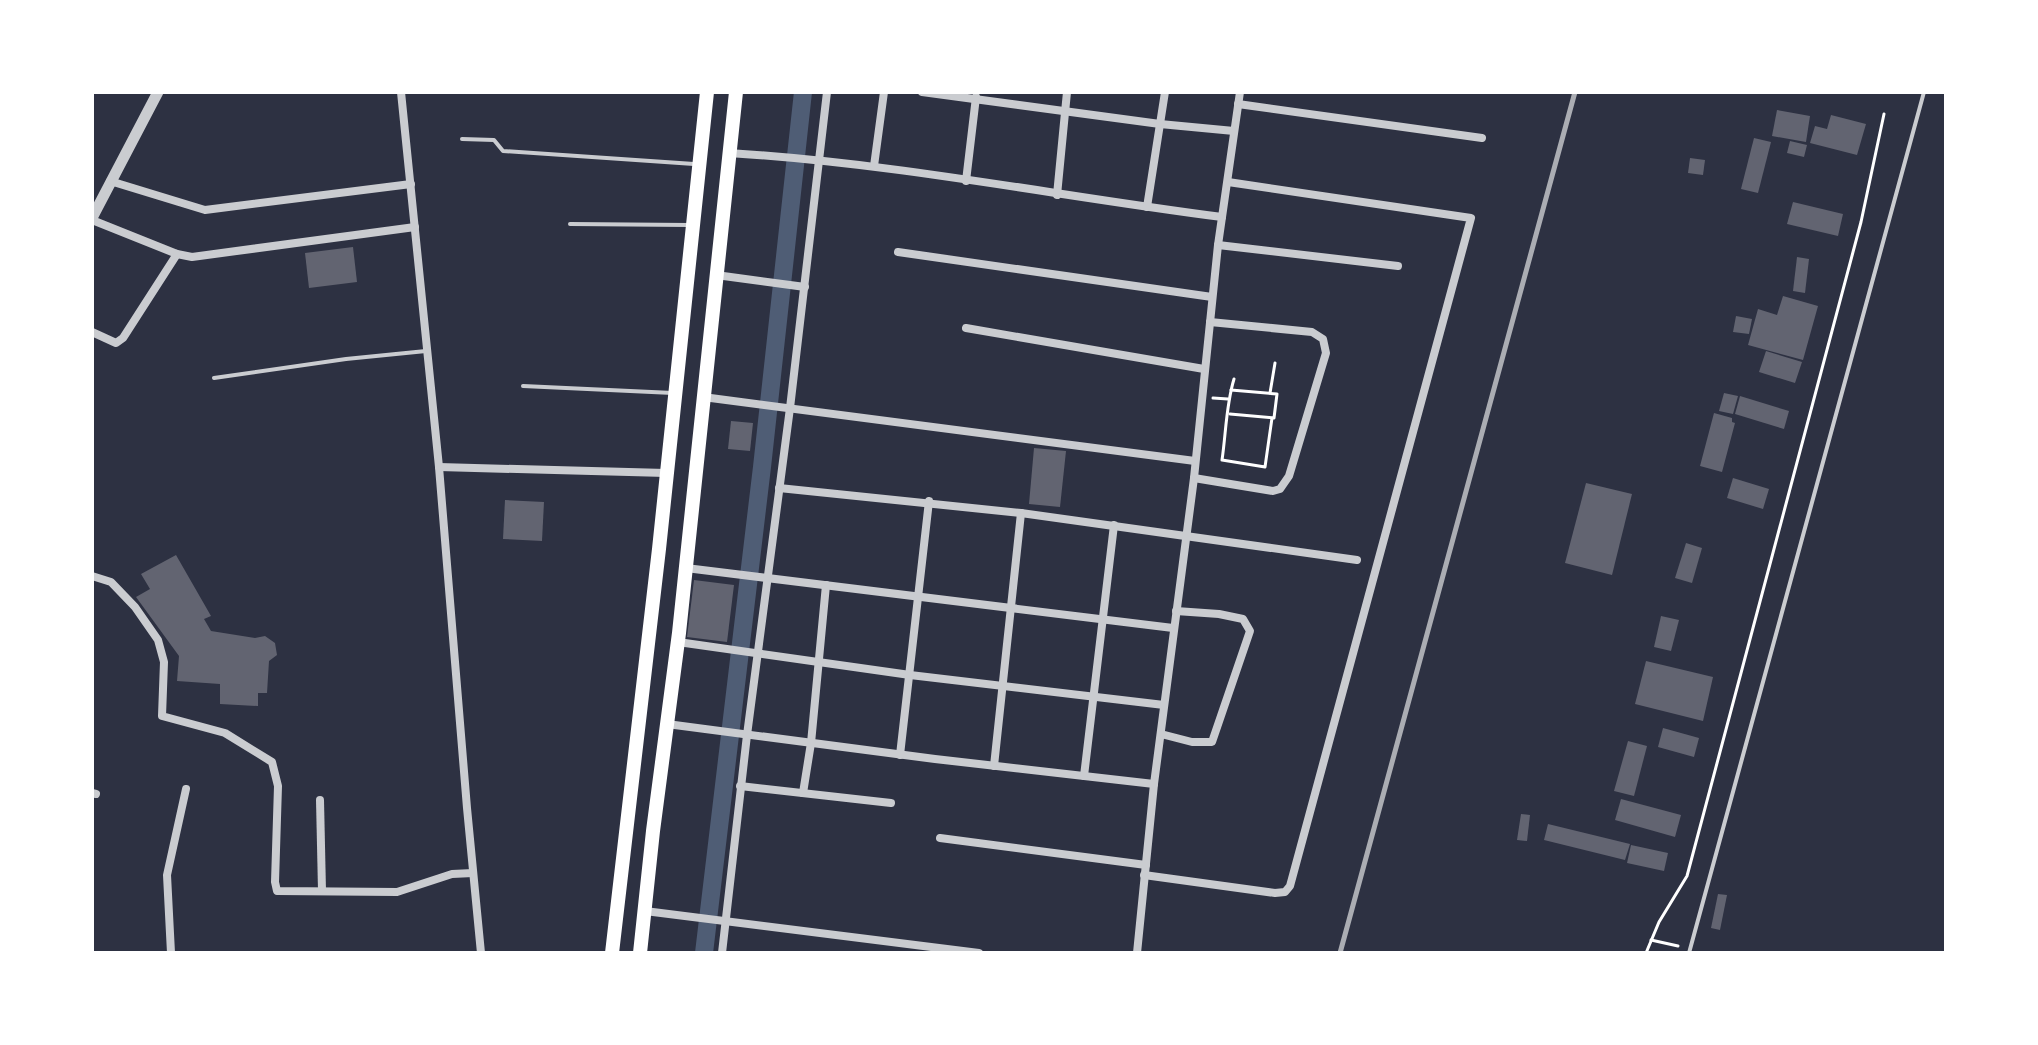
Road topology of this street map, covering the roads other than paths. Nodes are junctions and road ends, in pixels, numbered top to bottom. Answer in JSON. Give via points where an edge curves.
{"nodes":[{"id":1,"x":158,"y":92,"type":"edge"},
{"id":2,"x":401,"y":92,"type":"edge"},
{"id":3,"x":707,"y":92,"type":"edge"},
{"id":4,"x":736,"y":92,"type":"edge"},
{"id":5,"x":827,"y":92,"type":"edge"},
{"id":6,"x":884,"y":92,"type":"edge"},
{"id":7,"x":922,"y":92,"type":"edge"},
{"id":8,"x":1067,"y":92,"type":"edge"},
{"id":9,"x":1165,"y":92,"type":"edge"},
{"id":10,"x":1240,"y":92,"type":"edge"},
{"id":11,"x":1924,"y":92,"type":"edge"},
{"id":12,"x":976,"y":97,"type":"junction"},
{"id":13,"x":1238,"y":104,"type":"junction"},
{"id":14,"x":1065,"y":111,"type":"junction"},
{"id":15,"x":1160,"y":124,"type":"junction"},
{"id":16,"x":1234,"y":131,"type":"junction"},
{"id":17,"x":1482,"y":138,"type":"dead end"},
{"id":18,"x":462,"y":139,"type":"dead end"},
{"id":19,"x":729,"y":153,"type":"junction"},
{"id":20,"x":819,"y":161,"type":"junction"},
{"id":21,"x":699,"y":164,"type":"junction"},
{"id":22,"x":874,"y":166,"type":"junction"},
{"id":23,"x":110,"y":181,"type":"junction"},
{"id":24,"x":966,"y":181,"type":"junction"},
{"id":25,"x":1228,"y":182,"type":"junction"},
{"id":26,"x":411,"y":184,"type":"junction"},
{"id":27,"x":1057,"y":195,"type":"junction"},
{"id":28,"x":1147,"y":207,"type":"junction"},
{"id":29,"x":1222,"y":217,"type":"junction"},
{"id":30,"x":92,"y":219,"type":"edge"},
{"id":31,"x":570,"y":224,"type":"dead end"},
{"id":32,"x":692,"y":225,"type":"junction"},
{"id":33,"x":415,"y":227,"type":"junction"},
{"id":34,"x":1218,"y":245,"type":"junction"},
{"id":35,"x":898,"y":252,"type":"dead end"},
{"id":36,"x":177,"y":254,"type":"junction"},
{"id":37,"x":1398,"y":266,"type":"dead end"},
{"id":38,"x":716,"y":275,"type":"junction"},
{"id":39,"x":805,"y":287,"type":"junction"},
{"id":40,"x":1212,"y":297,"type":"junction"},
{"id":41,"x":1210,"y":322,"type":"junction"},
{"id":42,"x":966,"y":328,"type":"dead end"},
{"id":43,"x":92,"y":332,"type":"edge"},
{"id":44,"x":428,"y":351,"type":"junction"},
{"id":45,"x":1204,"y":369,"type":"junction"},
{"id":46,"x":214,"y":378,"type":"dead end"},
{"id":47,"x":523,"y":386,"type":"dead end"},
{"id":48,"x":675,"y":393,"type":"junction"},
{"id":49,"x":703,"y":397,"type":"junction"},
{"id":50,"x":790,"y":408,"type":"junction"},
{"id":51,"x":1195,"y":461,"type":"junction"},
{"id":52,"x":439,"y":467,"type":"junction"},
{"id":53,"x":666,"y":473,"type":"junction"},
{"id":54,"x":1194,"y":478,"type":"junction"},
{"id":55,"x":779,"y":488,"type":"junction"},
{"id":56,"x":929,"y":501,"type":"junction"},
{"id":57,"x":1021,"y":513,"type":"junction"},
{"id":58,"x":1114,"y":525,"type":"junction"},
{"id":59,"x":1186,"y":534,"type":"junction"},
{"id":60,"x":1357,"y":560,"type":"dead end"},
{"id":61,"x":657,"y":565,"type":"junction"},
{"id":62,"x":686,"y":568,"type":"junction"},
{"id":63,"x":92,"y":576,"type":"edge"},
{"id":64,"x":768,"y":579,"type":"junction"},
{"id":65,"x":826,"y":585,"type":"junction"},
{"id":66,"x":919,"y":595,"type":"junction"},
{"id":67,"x":1010,"y":606,"type":"junction"},
{"id":68,"x":1176,"y":611,"type":"junction"},
{"id":69,"x":1103,"y":619,"type":"junction"},
{"id":70,"x":1173,"y":628,"type":"junction"},
{"id":71,"x":678,"y":642,"type":"junction"},
{"id":72,"x":753,"y":654,"type":"junction"},
{"id":73,"x":818,"y":663,"type":"junction"},
{"id":74,"x":910,"y":675,"type":"junction"},
{"id":75,"x":1003,"y":687,"type":"junction"},
{"id":76,"x":1093,"y":697,"type":"junction"},
{"id":77,"x":1164,"y":705,"type":"junction"},
{"id":78,"x":667,"y":724,"type":"junction"},
{"id":79,"x":742,"y":734,"type":"junction"},
{"id":80,"x":1161,"y":734,"type":"junction"},
{"id":81,"x":811,"y":743,"type":"junction"},
{"id":82,"x":900,"y":755,"type":"junction"},
{"id":83,"x":994,"y":766,"type":"junction"},
{"id":84,"x":1084,"y":776,"type":"junction"},
{"id":85,"x":1154,"y":784,"type":"junction"},
{"id":86,"x":740,"y":786,"type":"junction"},
{"id":87,"x":186,"y":789,"type":"dead end"},
{"id":88,"x":803,"y":793,"type":"junction"},
{"id":89,"x":320,"y":800,"type":"dead end"},
{"id":90,"x":891,"y":803,"type":"dead end"},
{"id":91,"x":940,"y":838,"type":"dead end"},
{"id":92,"x":1146,"y":865,"type":"junction"},
{"id":93,"x":473,"y":873,"type":"junction"},
{"id":94,"x":1144,"y":875,"type":"junction"},
{"id":95,"x":322,"y":891,"type":"junction"},
{"id":96,"x":645,"y":911,"type":"junction"},
{"id":97,"x":721,"y":919,"type":"junction"},
{"id":98,"x":919,"y":948,"type":"edge"},
{"id":99,"x":1689,"y":951,"type":"edge"},
{"id":100,"x":171,"y":953,"type":"edge"},
{"id":101,"x":481,"y":953,"type":"edge"},
{"id":102,"x":612,"y":953,"type":"edge"},
{"id":103,"x":640,"y":953,"type":"edge"},
{"id":104,"x":722,"y":953,"type":"edge"},
{"id":105,"x":979,"y":953,"type":"edge"},
{"id":106,"x":1137,"y":953,"type":"edge"}],
"edges":[{"from":1,"to":23,"type":"street"},
{"from":2,"to":26,"type":"street"},
{"from":3,"to":21,"type":"highway"},
{"from":4,"to":19,"type":"highway"},
{"from":5,"to":20,"type":"street"},
{"from":6,"to":22,"type":"street"},
{"from":7,"to":12,"type":"street"},
{"from":8,"to":14,"type":"street"},
{"from":9,"to":15,"type":"street"},
{"from":10,"to":13,"type":"street"},
{"from":11,"to":99,"type":"lane"},
{"from":12,"to":14,"type":"street"},
{"from":12,"to":24,"type":"street"},
{"from":13,"to":16,"type":"street"},
{"from":13,"to":17,"type":"street"},
{"from":14,"to":15,"type":"street"},
{"from":14,"to":27,"type":"street"},
{"from":15,"to":16,"type":"street"},
{"from":15,"to":28,"type":"street"},
{"from":16,"to":25,"type":"street"},
{"from":18,"to":21,"type":"lane","via":[[494,140],[503,151]]},
{"from":19,"to":20,"type":"street"},
{"from":19,"to":38,"type":"highway"},
{"from":20,"to":22,"type":"street"},
{"from":20,"to":39,"type":"street"},
{"from":21,"to":32,"type":"highway"},
{"from":22,"to":24,"type":"street"},
{"from":23,"to":26,"type":"street","via":[[205,210]]},
{"from":23,"to":30,"type":"street"},
{"from":24,"to":27,"type":"street"},
{"from":25,"to":29,"type":"street"},
{"from":25,"to":94,"type":"street","via":[[1471,218],[1290,886],[1275,893]]},
{"from":26,"to":33,"type":"street"},
{"from":27,"to":28,"type":"street"},
{"from":28,"to":29,"type":"street"},
{"from":29,"to":34,"type":"street"},
{"from":30,"to":36,"type":"street"},
{"from":31,"to":32,"type":"lane"},
{"from":32,"to":48,"type":"highway"},
{"from":33,"to":36,"type":"street","via":[[192,257]]},
{"from":33,"to":44,"type":"street"},
{"from":34,"to":37,"type":"street"},
{"from":34,"to":40,"type":"street"},
{"from":35,"to":40,"type":"street"},
{"from":36,"to":43,"type":"street","via":[[123,338],[116,343]]},
{"from":38,"to":39,"type":"street"},
{"from":38,"to":49,"type":"highway"},
{"from":39,"to":50,"type":"street"},
{"from":40,"to":41,"type":"street"},
{"from":41,"to":45,"type":"street"},
{"from":41,"to":54,"type":"street","via":[[1312,332],[1323,339],[1326,353],[1289,476],[1280,489]]},
{"from":42,"to":45,"type":"street"},
{"from":44,"to":46,"type":"lane"},
{"from":44,"to":52,"type":"street"},
{"from":45,"to":51,"type":"street"},
{"from":47,"to":48,"type":"lane"},
{"from":48,"to":53,"type":"highway"},
{"from":49,"to":50,"type":"street"},
{"from":49,"to":62,"type":"highway"},
{"from":50,"to":51,"type":"street"},
{"from":50,"to":55,"type":"street"},
{"from":51,"to":54,"type":"street"},
{"from":52,"to":53,"type":"street"},
{"from":52,"to":93,"type":"street"},
{"from":53,"to":61,"type":"highway"},
{"from":54,"to":59,"type":"street"},
{"from":55,"to":56,"type":"street"},
{"from":55,"to":64,"type":"street"},
{"from":56,"to":57,"type":"street"},
{"from":56,"to":66,"type":"street"},
{"from":57,"to":58,"type":"street"},
{"from":57,"to":67,"type":"street"},
{"from":58,"to":59,"type":"street"},
{"from":58,"to":69,"type":"street"},
{"from":59,"to":60,"type":"street"},
{"from":59,"to":68,"type":"street"},
{"from":61,"to":62,"type":"highway"},
{"from":61,"to":102,"type":"highway"},
{"from":62,"to":64,"type":"street"},
{"from":62,"to":71,"type":"highway"},
{"from":63,"to":95,"type":"street","via":[[111,582],[158,640],[164,662],[162,716],[225,733],[272,762],[278,786],[277,891]]},
{"from":64,"to":65,"type":"street"},
{"from":64,"to":72,"type":"street"},
{"from":65,"to":66,"type":"street"},
{"from":65,"to":73,"type":"street"},
{"from":66,"to":67,"type":"street"},
{"from":66,"to":74,"type":"street"},
{"from":67,"to":69,"type":"street"},
{"from":67,"to":75,"type":"street"},
{"from":68,"to":70,"type":"street"},
{"from":68,"to":80,"type":"street","via":[[1243,619],[1250,631],[1212,742]]},
{"from":69,"to":70,"type":"street"},
{"from":69,"to":76,"type":"street"},
{"from":70,"to":77,"type":"street"},
{"from":71,"to":72,"type":"street"},
{"from":71,"to":78,"type":"highway"},
{"from":72,"to":73,"type":"street"},
{"from":72,"to":79,"type":"street"},
{"from":73,"to":74,"type":"street"},
{"from":73,"to":81,"type":"street"},
{"from":74,"to":75,"type":"street"},
{"from":74,"to":82,"type":"street"},
{"from":75,"to":76,"type":"street"},
{"from":75,"to":83,"type":"street"},
{"from":76,"to":77,"type":"street"},
{"from":76,"to":84,"type":"street"},
{"from":77,"to":80,"type":"street"},
{"from":78,"to":79,"type":"street"},
{"from":78,"to":96,"type":"highway"},
{"from":79,"to":81,"type":"street"},
{"from":79,"to":86,"type":"street"},
{"from":80,"to":85,"type":"street"},
{"from":81,"to":82,"type":"street"},
{"from":81,"to":88,"type":"street"},
{"from":82,"to":83,"type":"street"},
{"from":83,"to":84,"type":"street"},
{"from":84,"to":85,"type":"street"},
{"from":85,"to":92,"type":"street"},
{"from":86,"to":88,"type":"street"},
{"from":86,"to":97,"type":"street"},
{"from":87,"to":100,"type":"street","via":[[167,875]]},
{"from":88,"to":90,"type":"street"},
{"from":89,"to":95,"type":"street"},
{"from":91,"to":92,"type":"street"},
{"from":92,"to":94,"type":"street"},
{"from":93,"to":95,"type":"street","via":[[452,874],[397,892]]},
{"from":93,"to":101,"type":"street"},
{"from":94,"to":106,"type":"street"},
{"from":96,"to":97,"type":"street"},
{"from":96,"to":103,"type":"highway"},
{"from":97,"to":98,"type":"street"},
{"from":97,"to":104,"type":"street"},
{"from":98,"to":105,"type":"street"}]}
